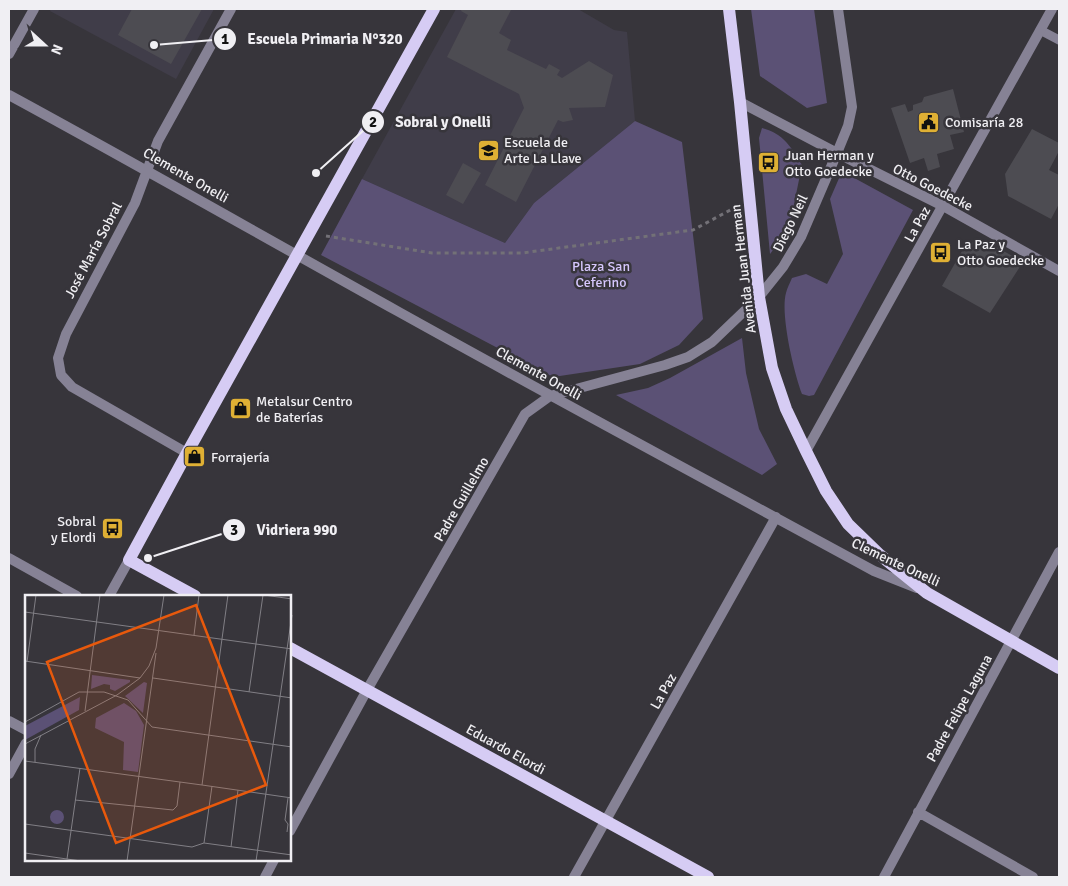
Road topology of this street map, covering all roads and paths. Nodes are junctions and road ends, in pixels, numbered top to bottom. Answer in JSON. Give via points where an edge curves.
{"nodes":[{"id":1,"x":34,"y":9,"type":"edge"},
{"id":2,"x":231,"y":9,"type":"edge"},
{"id":3,"x":434,"y":9,"type":"edge"},
{"id":4,"x":729,"y":9,"type":"edge"},
{"id":5,"x":838,"y":9,"type":"edge"},
{"id":6,"x":1052,"y":9,"type":"edge"},
{"id":7,"x":1040,"y":30,"type":"junction"},
{"id":8,"x":1059,"y":40,"type":"edge"},
{"id":9,"x":9,"y":54,"type":"edge"},
{"id":10,"x":9,"y":96,"type":"edge"},
{"id":11,"x":740,"y":102,"type":"junction"},
{"id":12,"x":837,"y":153,"type":"junction"},
{"id":13,"x":147,"y":170,"type":"junction"},
{"id":14,"x":750,"y":199,"type":"junction"},
{"id":15,"x":943,"y":206,"type":"junction"},
{"id":16,"x":309,"y":233,"type":"junction"},
{"id":17,"x":296,"y":256,"type":"junction"},
{"id":18,"x":1059,"y":271,"type":"edge"},
{"id":19,"x":759,"y":297,"type":"junction"},
{"id":20,"x":550,"y":396,"type":"junction"},
{"id":21,"x":806,"y":451,"type":"junction"},
{"id":22,"x":187,"y":453,"type":"junction"},
{"id":23,"x":776,"y":518,"type":"junction"},
{"id":24,"x":1059,"y":552,"type":"edge"},
{"id":25,"x":9,"y":558,"type":"edge"},
{"id":26,"x":129,"y":560,"type":"junction"},
{"id":27,"x":927,"y":593,"type":"junction"},
{"id":28,"x":75,"y":595,"type":"edge"},
{"id":29,"x":110,"y":595,"type":"edge"},
{"id":30,"x":193,"y":595,"type":"edge"},
{"id":31,"x":1011,"y":641,"type":"junction"},
{"id":32,"x":291,"y":649,"type":"edge"},
{"id":33,"x":1059,"y":668,"type":"edge"},
{"id":34,"x":367,"y":690,"type":"junction"},
{"id":35,"x":9,"y":721,"type":"edge"},
{"id":36,"x":25,"y":729,"type":"edge"},
{"id":37,"x":25,"y":745,"type":"edge"},
{"id":38,"x":9,"y":774,"type":"edge"},
{"id":39,"x":918,"y":812,"type":"junction"},
{"id":40,"x":606,"y":821,"type":"junction"},
{"id":41,"x":291,"y":829,"type":"edge"},
{"id":42,"x":273,"y":861,"type":"edge"},
{"id":43,"x":265,"y":877,"type":"edge"},
{"id":44,"x":574,"y":877,"type":"edge"},
{"id":45,"x":708,"y":877,"type":"edge"},
{"id":46,"x":884,"y":877,"type":"edge"},
{"id":47,"x":1033,"y":877,"type":"edge"}],
"edges":[{"from":1,"to":9,"type":"street"},
{"from":2,"to":13,"type":"street","name":"José María Sobral","via":[[158,142]]},
{"from":3,"to":16,"type":"main road"},
{"from":4,"to":11,"type":"main road","name":"Avenida Juan Herman"},
{"from":5,"to":12,"type":"street","name":"Diego Neil","via":[[852,106]]},
{"from":6,"to":7,"type":"street","name":"La Paz"},
{"from":7,"to":8,"type":"lane"},
{"from":7,"to":15,"type":"street","name":"La Paz"},
{"from":10,"to":13,"type":"street","name":"Clemente Onelli"},
{"from":11,"to":12,"type":"street","name":"Otto Goedecke"},
{"from":11,"to":14,"type":"main road","name":"Avenida Juan Herman"},
{"from":12,"to":15,"type":"street","name":"Otto Goedecke"},
{"from":12,"to":19,"type":"street","name":"Diego Neil","via":[[801,237]]},
{"from":13,"to":17,"type":"street","name":"Clemente Onelli"},
{"from":13,"to":22,"type":"street","name":"José María Sobral","via":[[135,204],[66,334],[58,358],[61,375],[72,387]]},
{"from":14,"to":16,"type":"path","via":[[693,230],[522,253],[432,253]]},
{"from":14,"to":19,"type":"main road","name":"Avenida Juan Herman"},
{"from":15,"to":18,"type":"street","name":"Otto Goedecke"},
{"from":15,"to":21,"type":"street","name":"La Paz"},
{"from":16,"to":17,"type":"main road"},
{"from":17,"to":20,"type":"street","name":"Clemente Onelli"},
{"from":17,"to":22,"type":"main road"},
{"from":19,"to":20,"type":"street","name":"Padre Guillelmo","via":[[712,342],[688,357]]},
{"from":19,"to":21,"type":"main road","name":"Avenida Juan Herman","via":[[772,368],[786,409]]},
{"from":20,"to":23,"type":"street","name":"Clemente Onelli"},
{"from":20,"to":34,"type":"street","name":"Padre Guillelmo","via":[[525,414]]},
{"from":21,"to":27,"type":"main road","name":"Avenida Juan Herman","via":[[826,491],[848,524]]},
{"from":22,"to":26,"type":"main road"},
{"from":23,"to":27,"type":"street","name":"Clemente Onelli","via":[[874,571]]},
{"from":23,"to":40,"type":"street","name":"La Paz"},
{"from":24,"to":31,"type":"street","name":"Padre Felipe Laguna"},
{"from":25,"to":28,"type":"street"},
{"from":26,"to":29,"type":"street"},
{"from":26,"to":30,"type":"main road"},
{"from":27,"to":31,"type":"main road","name":"Clemente Onelli"},
{"from":31,"to":33,"type":"main road","name":"Clemente Onelli"},
{"from":31,"to":39,"type":"street","name":"Padre Felipe Laguna"},
{"from":32,"to":34,"type":"main road","name":"Eduardo Elordi"},
{"from":34,"to":40,"type":"main road","name":"Eduardo Elordi"},
{"from":34,"to":41,"type":"street","name":"Padre Guillelmo"},
{"from":35,"to":36,"type":"street"},
{"from":37,"to":38,"type":"street"},
{"from":39,"to":46,"type":"street","name":"Padre Felipe Laguna"},
{"from":39,"to":47,"type":"street"},
{"from":40,"to":44,"type":"street","name":"La Paz"},
{"from":40,"to":45,"type":"main road","name":"Eduardo Elordi"},
{"from":42,"to":43,"type":"street"}]}
